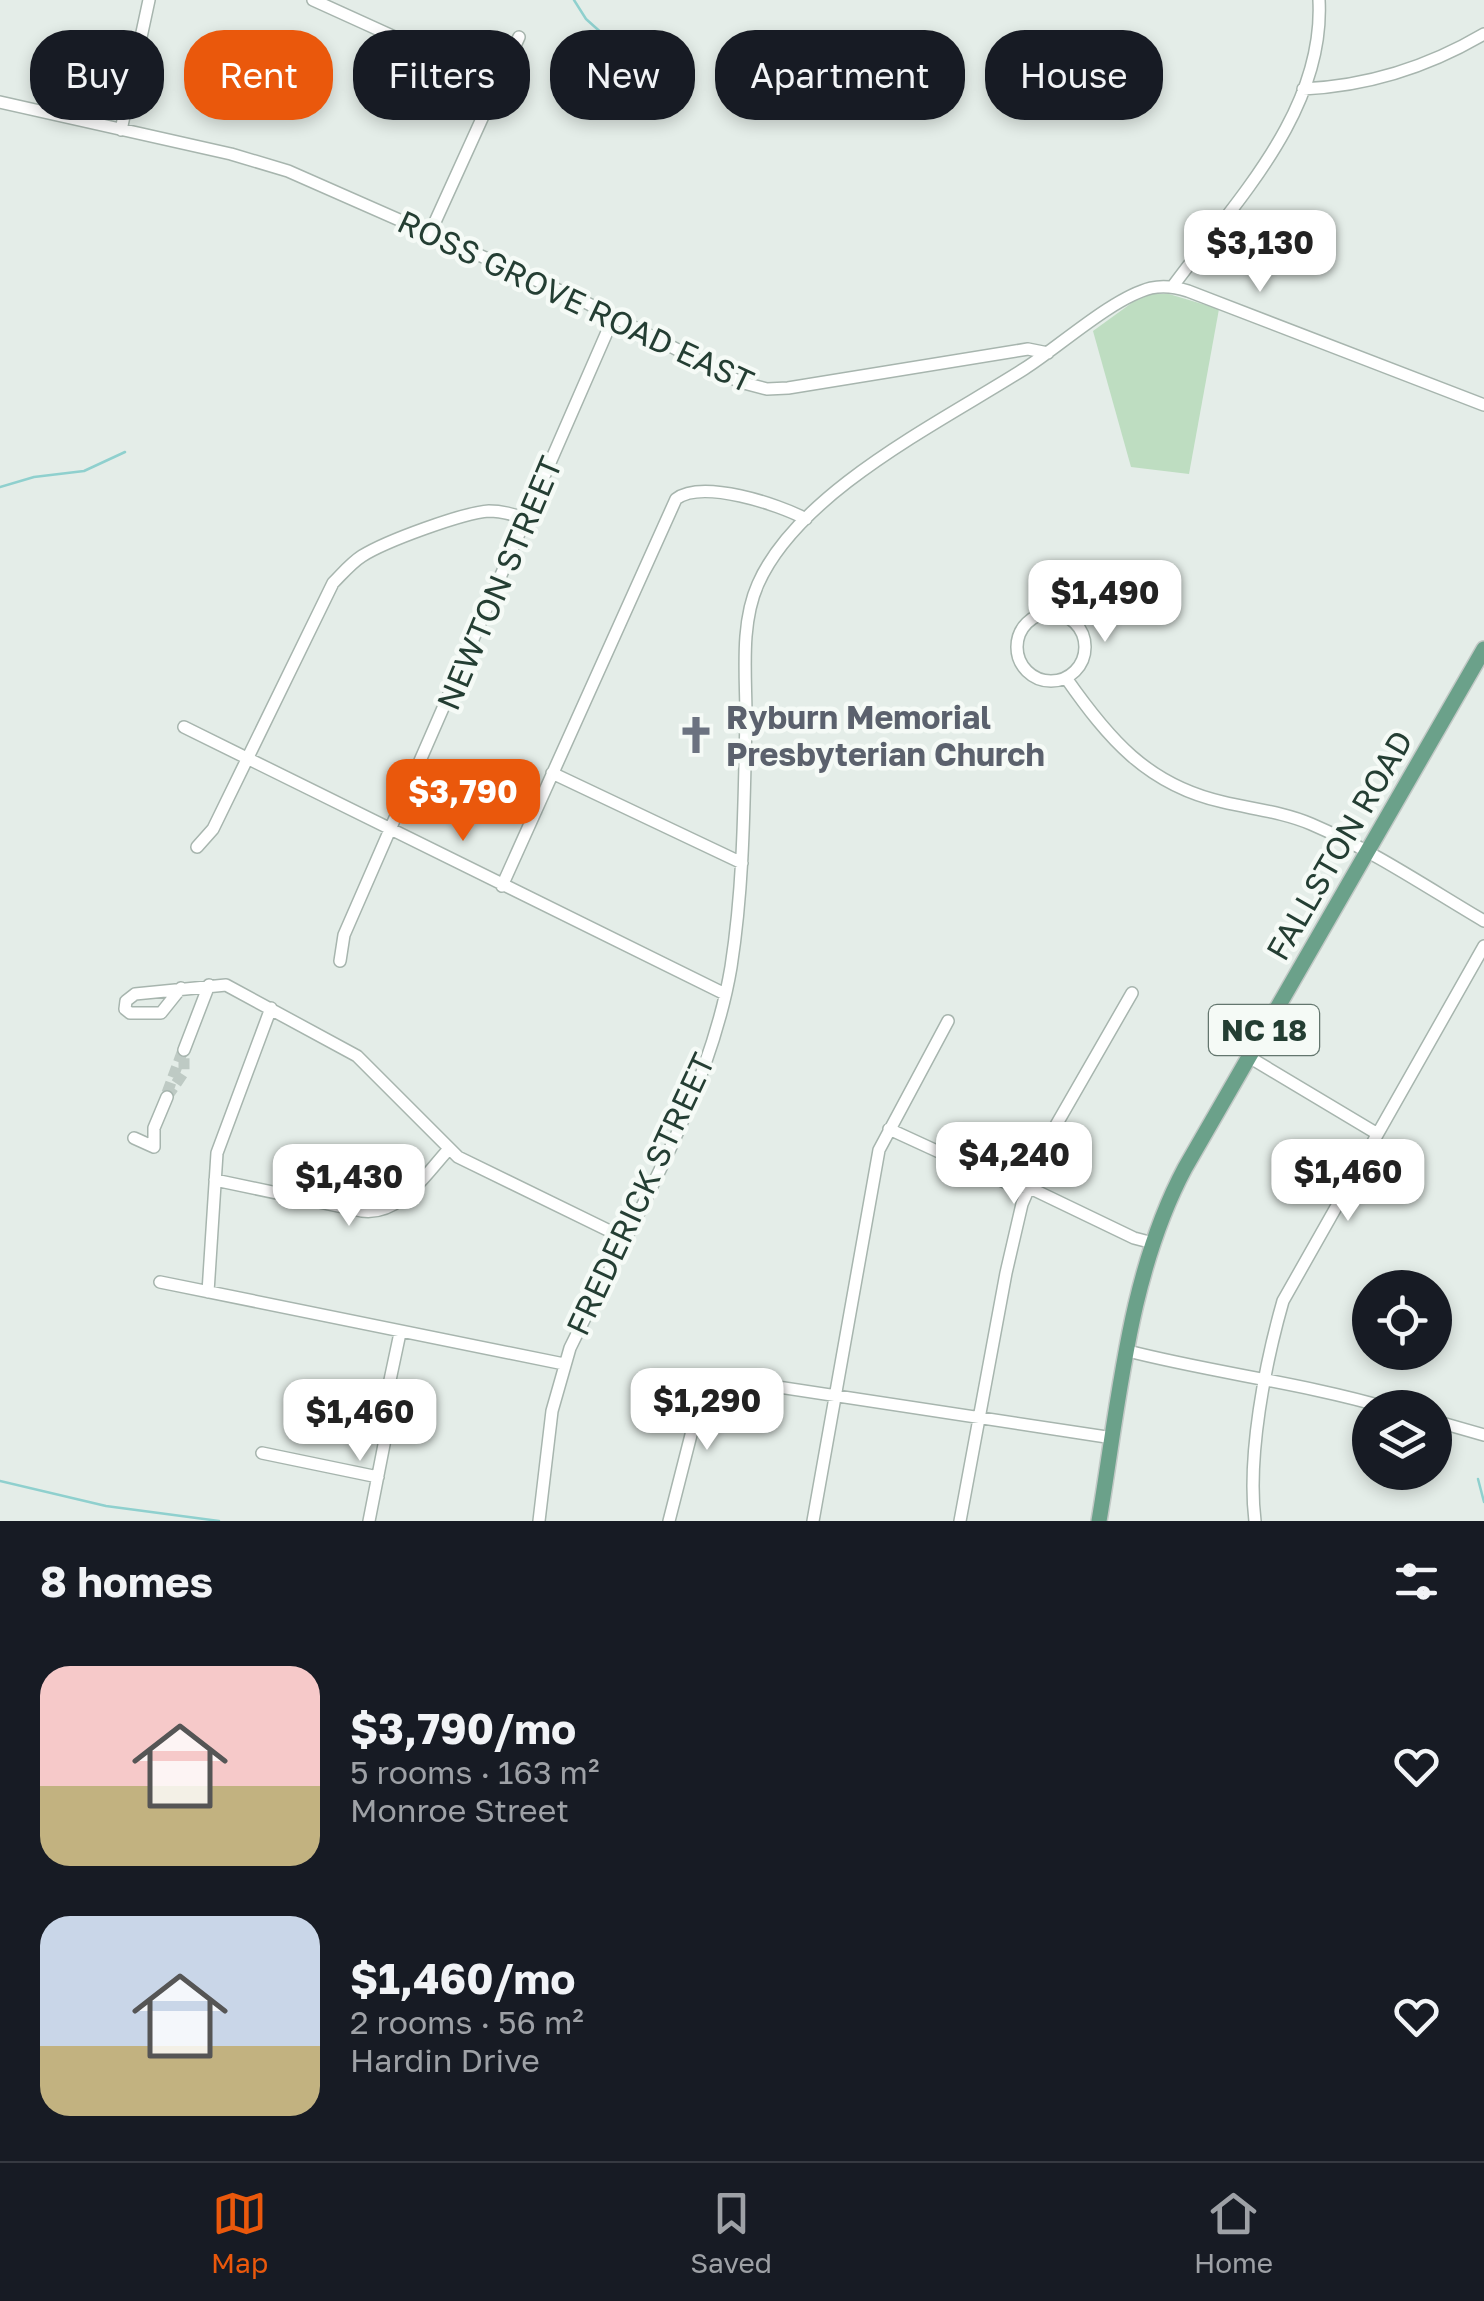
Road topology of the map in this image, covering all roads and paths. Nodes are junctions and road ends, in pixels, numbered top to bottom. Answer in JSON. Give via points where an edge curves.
{"nodes":[{"id":1,"x":149,"y":0,"type":"edge"},
{"id":2,"x":314,"y":0,"type":"edge"},
{"id":3,"x":1319,"y":0,"type":"edge"},
{"id":4,"x":337,"y":5,"type":"edge"},
{"id":5,"x":388,"y":30,"type":"edge"},
{"id":6,"x":1484,"y":34,"type":"edge"},
{"id":7,"x":1304,"y":89,"type":"junction"},
{"id":8,"x":0,"y":102,"type":"edge"},
{"id":9,"x":482,"y":120,"type":"edge"},
{"id":10,"x":122,"y":130,"type":"junction"},
{"id":11,"x":430,"y":234,"type":"junction"},
{"id":12,"x":1173,"y":286,"type":"junction"},
{"id":13,"x":614,"y":316,"type":"junction"},
{"id":14,"x":1048,"y":353,"type":"junction"},
{"id":15,"x":1484,"y":405,"type":"edge"},
{"id":16,"x":528,"y":519,"type":"junction"},
{"id":17,"x":806,"y":519,"type":"junction"},
{"id":18,"x":1484,"y":649,"type":"edge"},
{"id":19,"x":1066,"y":678,"type":"junction"},
{"id":20,"x":184,"y":727,"type":"dead end"},
{"id":21,"x":249,"y":759,"type":"junction"},
{"id":22,"x":552,"y":773,"type":"junction"},
{"id":23,"x":391,"y":831,"type":"junction"},
{"id":24,"x":197,"y":847,"type":"dead end"},
{"id":25,"x":1366,"y":852,"type":"junction"},
{"id":26,"x":742,"y":863,"type":"junction"},
{"id":27,"x":502,"y":886,"type":"junction"},
{"id":28,"x":1484,"y":921,"type":"edge"},
{"id":29,"x":1484,"y":946,"type":"edge"},
{"id":30,"x":340,"y":961,"type":"dead end"},
{"id":31,"x":209,"y":985,"type":"junction"},
{"id":32,"x":176,"y":988,"type":"dead end"},
{"id":33,"x":1132,"y":993,"type":"dead end"},
{"id":34,"x":725,"y":994,"type":"junction"},
{"id":35,"x":271,"y":1008,"type":"junction"},
{"id":36,"x":948,"y":1021,"type":"dead end"},
{"id":37,"x":184,"y":1050,"type":"tunnel mouth"},
{"id":38,"x":1248,"y":1057,"type":"junction"},
{"id":39,"x":167,"y":1097,"type":"tunnel mouth"},
{"id":40,"x":154,"y":1128,"type":"dead end"},
{"id":41,"x":889,"y":1129,"type":"junction"},
{"id":42,"x":1376,"y":1133,"type":"junction"},
{"id":43,"x":448,"y":1150,"type":"junction"},
{"id":44,"x":215,"y":1180,"type":"junction"},
{"id":45,"x":1030,"y":1188,"type":"junction"},
{"id":46,"x":624,"y":1238,"type":"junction"},
{"id":47,"x":1153,"y":1243,"type":"junction"},
{"id":48,"x":160,"y":1282,"type":"dead end"},
{"id":49,"x":208,"y":1292,"type":"junction"},
{"id":50,"x":400,"y":1332,"type":"junction"},
{"id":51,"x":1128,"y":1351,"type":"junction"},
{"id":52,"x":564,"y":1364,"type":"junction"},
{"id":53,"x":1266,"y":1382,"type":"junction"},
{"id":54,"x":836,"y":1396,"type":"junction"},
{"id":55,"x":1352,"y":1397,"type":"edge"},
{"id":56,"x":979,"y":1420,"type":"junction"},
{"id":57,"x":1452,"y":1426,"type":"edge"},
{"id":58,"x":1484,"y":1435,"type":"edge"},
{"id":59,"x":1113,"y":1438,"type":"junction"},
{"id":60,"x":262,"y":1453,"type":"dead end"},
{"id":61,"x":378,"y":1477,"type":"junction"},
{"id":62,"x":370,"y":1521,"type":"edge"},
{"id":63,"x":539,"y":1521,"type":"edge"},
{"id":64,"x":669,"y":1521,"type":"edge"},
{"id":65,"x":813,"y":1521,"type":"edge"},
{"id":66,"x":960,"y":1521,"type":"edge"},
{"id":67,"x":1099,"y":1521,"type":"edge"},
{"id":68,"x":1255,"y":1521,"type":"edge"}],
"edges":[{"from":1,"to":10,"type":"street"},
{"from":2,"to":4,"type":"street"},
{"from":3,"to":7,"type":"street"},
{"from":4,"to":5,"type":"street"},
{"from":6,"to":7,"type":"street","via":[[1404,72]]},
{"from":7,"to":12,"type":"street","via":[[1267,159]]},
{"from":8,"to":10,"type":"street","name":"ROSS GROVE ROAD EAST"},
{"from":9,"to":11,"type":"street"},
{"from":10,"to":11,"type":"street","name":"ROSS GROVE ROAD EAST","via":[[261,162]]},
{"from":11,"to":13,"type":"street","name":"ROSS GROVE ROAD EAST"},
{"from":12,"to":14,"type":"street","via":[[1132,296]]},
{"from":12,"to":15,"type":"street"},
{"from":13,"to":14,"type":"street","name":"ROSS GROVE ROAD EAST","via":[[717,372],[767,389],[1010,352]]},
{"from":13,"to":16,"type":"street","name":"NEWTON STREET"},
{"from":14,"to":17,"type":"street","name":"FREDERICK STREET","via":[[902,442]]},
{"from":16,"to":21,"type":"street","via":[[478,512],[356,560],[333,583]]},
{"from":16,"to":23,"type":"street","name":"NEWTON STREET"},
{"from":17,"to":22,"type":"street","via":[[780,506],[702,490],[676,499]]},
{"from":17,"to":26,"type":"street","name":"FREDERICK STREET","via":[[766,568],[748,618]]},
{"from":18,"to":25,"type":"main road","name":"FALLSTON ROAD","number":"NC 18"},
{"from":19,"to":19,"type":"street","via":[[1085,651],[1080,630],[1063,616],[1041,614],[1018,638],[1019,660],[1044,681]]},
{"from":19,"to":25,"type":"street","via":[[1101,728],[1158,776],[1205,798],[1295,818]]},
{"from":20,"to":21,"type":"street"},
{"from":21,"to":23,"type":"street"},
{"from":21,"to":24,"type":"street","via":[[213,830]]},
{"from":22,"to":26,"type":"street"},
{"from":22,"to":27,"type":"street"},
{"from":23,"to":27,"type":"street"},
{"from":23,"to":30,"type":"street","name":"NEWTON STREET","via":[[344,935]]},
{"from":25,"to":28,"type":"street"},
{"from":25,"to":38,"type":"main road","name":"FALLSTON ROAD","number":"NC 18"},
{"from":26,"to":34,"type":"street","name":"FREDERICK STREET"},
{"from":27,"to":34,"type":"street"},
{"from":29,"to":42,"type":"street"},
{"from":31,"to":32,"type":"street"},
{"from":31,"to":35,"type":"street","via":[[226,985]]},
{"from":31,"to":37,"type":"street"},
{"from":33,"to":45,"type":"street","via":[[1055,1126]]},
{"from":34,"to":46,"type":"street","name":"FREDERICK STREET","via":[[699,1077]]},
{"from":35,"to":43,"type":"street","via":[[357,1056]]},
{"from":35,"to":44,"type":"street","via":[[219,1142]]},
{"from":36,"to":41,"type":"street"},
{"from":38,"to":42,"type":"street"},
{"from":38,"to":47,"type":"main road","name":"FALLSTON ROAD","number":"NC 18","via":[[1180,1178]]},
{"from":39,"to":40,"type":"street"},
{"from":41,"to":45,"type":"street","via":[[1012,1186]]},
{"from":41,"to":54,"type":"street","via":[[875,1171]]},
{"from":42,"to":53,"type":"street","via":[[1283,1301]]},
{"from":43,"to":44,"type":"street","via":[[398,1203],[383,1210]]},
{"from":43,"to":46,"type":"street"},
{"from":44,"to":49,"type":"street"},
{"from":45,"to":47,"type":"street"},
{"from":45,"to":56,"type":"street","via":[[1006,1273]]},
{"from":46,"to":52,"type":"street","name":"FREDERICK STREET"},
{"from":47,"to":51,"type":"main road","name":"FALLSTON ROAD","number":"NC 18"},
{"from":48,"to":49,"type":"street"},
{"from":49,"to":50,"type":"street"},
{"from":50,"to":52,"type":"street"},
{"from":50,"to":61,"type":"street","via":[[382,1413],[390,1414]]},
{"from":51,"to":53,"type":"street"},
{"from":51,"to":59,"type":"main road","name":"FALLSTON ROAD","number":"NC 18"},
{"from":52,"to":63,"type":"street","name":"FREDERICK STREET"},
{"from":53,"to":55,"type":"street"},
{"from":53,"to":68,"type":"street","via":[[1252,1464]]},
{"from":54,"to":56,"type":"street"},
{"from":54,"to":64,"type":"street","via":[[706,1376]]},
{"from":54,"to":65,"type":"street"},
{"from":56,"to":59,"type":"street"},
{"from":56,"to":66,"type":"street"},
{"from":57,"to":58,"type":"street"},
{"from":59,"to":67,"type":"main road","name":"FALLSTON ROAD","number":"NC 18"},
{"from":60,"to":61,"type":"street"},
{"from":61,"to":62,"type":"street"}]}
